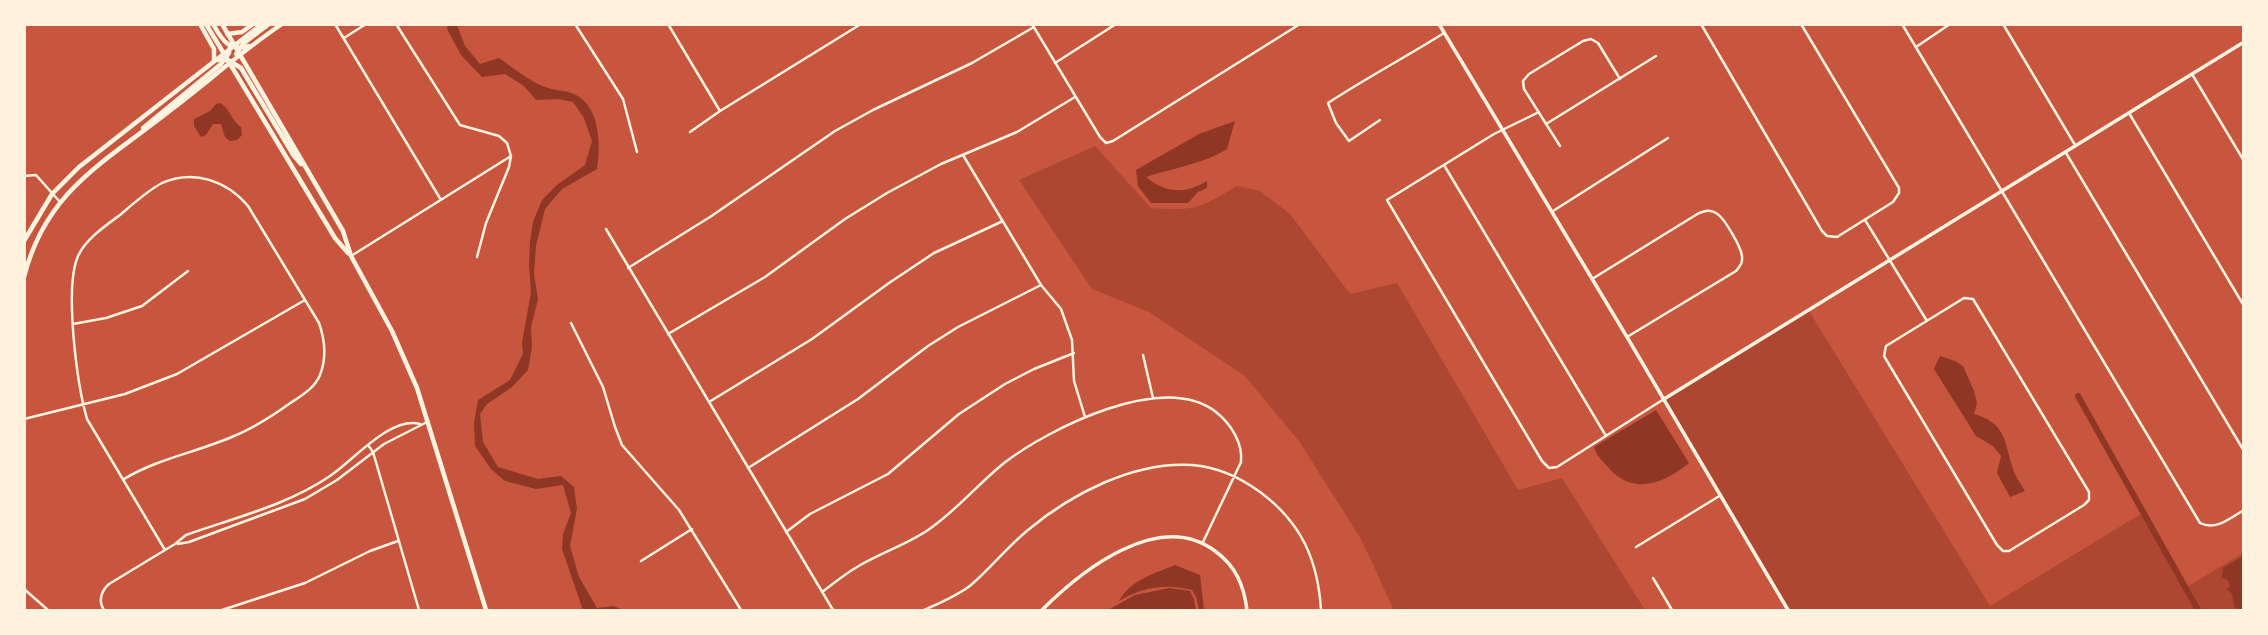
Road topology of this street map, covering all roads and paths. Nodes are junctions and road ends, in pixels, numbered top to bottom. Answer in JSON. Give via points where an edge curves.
{"nodes":[{"id":1,"x":200,"y":24,"type":"edge"},
{"id":2,"x":206,"y":24,"type":"edge"},
{"id":3,"x":213,"y":24,"type":"edge"},
{"id":4,"x":222,"y":24,"type":"edge"},
{"id":5,"x":253,"y":24,"type":"edge"},
{"id":6,"x":262,"y":24,"type":"edge"},
{"id":7,"x":269,"y":24,"type":"edge"},
{"id":8,"x":282,"y":24,"type":"edge"},
{"id":9,"x":335,"y":24,"type":"edge"},
{"id":10,"x":366,"y":24,"type":"edge"},
{"id":11,"x":396,"y":24,"type":"edge"},
{"id":12,"x":575,"y":24,"type":"edge"},
{"id":13,"x":668,"y":24,"type":"edge"},
{"id":14,"x":861,"y":24,"type":"edge"},
{"id":15,"x":1116,"y":24,"type":"edge"},
{"id":16,"x":1300,"y":24,"type":"edge"},
{"id":17,"x":1439,"y":24,"type":"edge"},
{"id":18,"x":1701,"y":24,"type":"edge"},
{"id":19,"x":1801,"y":24,"type":"edge"},
{"id":20,"x":1902,"y":24,"type":"edge"},
{"id":21,"x":1950,"y":24,"type":"edge"},
{"id":22,"x":2003,"y":24,"type":"edge"},
{"id":23,"x":1033,"y":26,"type":"edge"},
{"id":24,"x":1444,"y":33,"type":"junction"},
{"id":25,"x":227,"y":34,"type":"junction"},
{"id":26,"x":344,"y":38,"type":"junction"},
{"id":27,"x":2244,"y":42,"type":"edge"},
{"id":28,"x":1916,"y":47,"type":"junction"},
{"id":29,"x":232,"y":55,"type":"junction"},
{"id":30,"x":1656,"y":56,"type":"dead end"},
{"id":31,"x":214,"y":60,"type":"junction"},
{"id":32,"x":1055,"y":62,"type":"junction"},
{"id":33,"x":2192,"y":74,"type":"junction"},
{"id":34,"x":1620,"y":79,"type":"junction"},
{"id":35,"x":1075,"y":97,"type":"junction"},
{"id":36,"x":720,"y":111,"type":"junction"},
{"id":37,"x":1539,"y":112,"type":"junction"},
{"id":38,"x":2128,"y":113,"type":"junction"},
{"id":39,"x":1380,"y":120,"type":"dead end"},
{"id":40,"x":1546,"y":124,"type":"junction"},
{"id":41,"x":1502,"y":130,"type":"junction"},
{"id":42,"x":690,"y":132,"type":"dead end"},
{"id":43,"x":1668,"y":138,"type":"dead end"},
{"id":44,"x":2075,"y":145,"type":"junction"},
{"id":45,"x":1560,"y":146,"type":"dead end"},
{"id":46,"x":2065,"y":151,"type":"junction"},
{"id":47,"x":637,"y":152,"type":"dead end"},
{"id":48,"x":963,"y":155,"type":"junction"},
{"id":49,"x":511,"y":156,"type":"junction"},
{"id":50,"x":2244,"y":161,"type":"edge"},
{"id":51,"x":1444,"y":165,"type":"junction"},
{"id":52,"x":24,"y":176,"type":"edge"},
{"id":53,"x":2002,"y":190,"type":"junction"},
{"id":54,"x":52,"y":194,"type":"junction"},
{"id":55,"x":441,"y":200,"type":"junction"},
{"id":56,"x":60,"y":202,"type":"junction"},
{"id":57,"x":1551,"y":212,"type":"junction"},
{"id":58,"x":1865,"y":220,"type":"junction"},
{"id":59,"x":1003,"y":221,"type":"junction"},
{"id":60,"x":606,"y":229,"type":"dead end"},
{"id":61,"x":24,"y":241,"type":"edge"},
{"id":62,"x":351,"y":256,"type":"junction"},
{"id":63,"x":477,"y":257,"type":"dead end"},
{"id":64,"x":1890,"y":261,"type":"junction"},
{"id":65,"x":628,"y":268,"type":"junction"},
{"id":66,"x":188,"y":271,"type":"dead end"},
{"id":67,"x":24,"y":276,"type":"edge"},
{"id":68,"x":1592,"y":279,"type":"junction"},
{"id":69,"x":1041,"y":285,"type":"junction"},
{"id":70,"x":305,"y":300,"type":"junction"},
{"id":71,"x":2244,"y":306,"type":"edge"},
{"id":72,"x":1927,"y":321,"type":"junction"},
{"id":73,"x":570,"y":323,"type":"dead end"},
{"id":74,"x":73,"y":324,"type":"junction"},
{"id":75,"x":668,"y":334,"type":"junction"},
{"id":76,"x":1627,"y":337,"type":"junction"},
{"id":77,"x":1074,"y":353,"type":"junction"},
{"id":78,"x":1143,"y":355,"type":"dead end"},
{"id":79,"x":1153,"y":398,"type":"junction"},
{"id":80,"x":1664,"y":399,"type":"junction"},
{"id":81,"x":709,"y":402,"type":"junction"},
{"id":82,"x":83,"y":404,"type":"junction"},
{"id":83,"x":1085,"y":417,"type":"junction"},
{"id":84,"x":24,"y":419,"type":"edge"},
{"id":85,"x":428,"y":422,"type":"junction"},
{"id":86,"x":420,"y":424,"type":"junction"},
{"id":87,"x":1606,"y":436,"type":"junction"},
{"id":88,"x":369,"y":445,"type":"junction"},
{"id":89,"x":2244,"y":451,"type":"edge"},
{"id":90,"x":373,"y":452,"type":"junction"},
{"id":91,"x":748,"y":468,"type":"junction"},
{"id":92,"x":333,"y":474,"type":"junction"},
{"id":93,"x":1234,"y":477,"type":"junction"},
{"id":94,"x":124,"y":479,"type":"junction"},
{"id":95,"x":337,"y":480,"type":"junction"},
{"id":96,"x":297,"y":494,"type":"junction"},
{"id":97,"x":1721,"y":495,"type":"junction"},
{"id":98,"x":299,"y":501,"type":"junction"},
{"id":99,"x":255,"y":510,"type":"junction"},
{"id":100,"x":2244,"y":510,"type":"edge"},
{"id":101,"x":257,"y":517,"type":"junction"},
{"id":102,"x":214,"y":524,"type":"junction"},
{"id":103,"x":692,"y":529,"type":"junction"},
{"id":104,"x":217,"y":531,"type":"junction"},
{"id":105,"x":786,"y":532,"type":"junction"},
{"id":106,"x":398,"y":541,"type":"junction"},
{"id":107,"x":1203,"y":542,"type":"junction"},
{"id":108,"x":175,"y":544,"type":"junction"},
{"id":109,"x":1636,"y":547,"type":"dead end"},
{"id":110,"x":165,"y":550,"type":"junction"},
{"id":111,"x":641,"y":561,"type":"dead end"},
{"id":112,"x":1653,"y":578,"type":"dead end"},
{"id":113,"x":24,"y":589,"type":"edge"},
{"id":114,"x":822,"y":592,"type":"junction"},
{"id":115,"x":739,"y":610,"type":"edge"},
{"id":116,"x":1786,"y":610,"type":"edge"},
{"id":117,"x":48,"y":611,"type":"edge"},
{"id":118,"x":104,"y":611,"type":"edge"},
{"id":119,"x":222,"y":611,"type":"edge"},
{"id":120,"x":419,"y":611,"type":"edge"},
{"id":121,"x":486,"y":611,"type":"edge"},
{"id":122,"x":833,"y":611,"type":"edge"},
{"id":123,"x":924,"y":611,"type":"edge"},
{"id":124,"x":1042,"y":611,"type":"edge"},
{"id":125,"x":1247,"y":611,"type":"edge"},
{"id":126,"x":1321,"y":611,"type":"edge"},
{"id":127,"x":1672,"y":611,"type":"edge"}],
"edges":[{"from":1,"to":31,"type":"main road","via":[[214,49]]},
{"from":2,"to":29,"type":"main road"},
{"from":3,"to":29,"type":"main road"},
{"from":4,"to":25,"type":"main road"},
{"from":5,"to":25,"type":"main road","via":[[242,32]]},
{"from":6,"to":29,"type":"main road"},
{"from":7,"to":29,"type":"main road"},
{"from":8,"to":29,"type":"main road"},
{"from":9,"to":26,"type":"street"},
{"from":10,"to":26,"type":"street"},
{"from":11,"to":49,"type":"street","via":[[460,125],[499,136]]},
{"from":12,"to":47,"type":"street","via":[[623,99]]},
{"from":13,"to":36,"type":"street"},
{"from":14,"to":36,"type":"street"},
{"from":15,"to":32,"type":"street"},
{"from":16,"to":35,"type":"street","via":[[1113,141],[1106,143],[1100,137]]},
{"from":17,"to":24,"type":"street"},
{"from":18,"to":58,"type":"street","via":[[1822,231],[1837,237]]},
{"from":19,"to":58,"type":"street","via":[[1899,188],[1893,202]]},
{"from":20,"to":28,"type":"street"},
{"from":21,"to":28,"type":"street"},
{"from":22,"to":44,"type":"street"},
{"from":23,"to":32,"type":"street"},
{"from":23,"to":65,"type":"street","via":[[972,63],[835,131],[710,218]]},
{"from":24,"to":39,"type":"street","via":[[1328,103],[1349,141]]},
{"from":24,"to":41,"type":"street"},
{"from":25,"to":29,"type":"main road"},
{"from":26,"to":55,"type":"street"},
{"from":27,"to":33,"type":"street"},
{"from":28,"to":53,"type":"street"},
{"from":29,"to":31,"type":"main road"},
{"from":29,"to":56,"type":"main road","via":[[79,181]]},
{"from":29,"to":62,"type":"main road","via":[[307,169],[343,231]]},
{"from":29,"to":62,"type":"main road","via":[[234,71],[335,239]]},
{"from":30,"to":34,"type":"street"},
{"from":31,"to":54,"type":"main road","via":[[79,167]]},
{"from":32,"to":35,"type":"street"},
{"from":33,"to":38,"type":"street"},
{"from":33,"to":50,"type":"street"},
{"from":34,"to":37,"type":"street","via":[[1598,43],[1591,38],[1583,41],[1523,81]]},
{"from":34,"to":40,"type":"street"},
{"from":35,"to":48,"type":"street","via":[[1017,132]]},
{"from":36,"to":42,"type":"street"},
{"from":37,"to":40,"type":"street"},
{"from":37,"to":41,"type":"street"},
{"from":38,"to":44,"type":"street"},
{"from":38,"to":71,"type":"street"},
{"from":40,"to":45,"type":"street"},
{"from":41,"to":51,"type":"street"},
{"from":41,"to":57,"type":"street"},
{"from":43,"to":57,"type":"street"},
{"from":44,"to":46,"type":"street"},
{"from":46,"to":53,"type":"street"},
{"from":46,"to":89,"type":"street"},
{"from":48,"to":59,"type":"street"},
{"from":48,"to":75,"type":"street","via":[[887,193],[765,277]]},
{"from":49,"to":55,"type":"street"},
{"from":49,"to":63,"type":"street"},
{"from":51,"to":87,"type":"street"},
{"from":51,"to":87,"type":"street","via":[[1387,200],[1542,461],[1549,468],[1557,467]]},
{"from":52,"to":54,"type":"street","via":[[36,175]]},
{"from":53,"to":64,"type":"street"},
{"from":53,"to":100,"type":"street","via":[[2200,523],[2216,525]]},
{"from":54,"to":56,"type":"street"},
{"from":54,"to":61,"type":"main road"},
{"from":55,"to":62,"type":"street"},
{"from":56,"to":67,"type":"main road","via":[[35,240]]},
{"from":57,"to":68,"type":"street"},
{"from":58,"to":64,"type":"street"},
{"from":59,"to":69,"type":"street"},
{"from":59,"to":81,"type":"street","via":[[934,253],[812,339]]},
{"from":60,"to":65,"type":"street"},
{"from":62,"to":85,"type":"main road","via":[[392,331]]},
{"from":64,"to":72,"type":"street"},
{"from":64,"to":80,"type":"street"},
{"from":65,"to":75,"type":"street"},
{"from":66,"to":74,"type":"street","via":[[142,306]]},
{"from":68,"to":76,"type":"street"},
{"from":68,"to":76,"type":"street","via":[[1708,210],[1719,215],[1739,246],[1743,258],[1736,271]]},
{"from":69,"to":77,"type":"street","via":[[1061,309]]},
{"from":69,"to":91,"type":"street","via":[[958,327],[858,399]]},
{"from":70,"to":74,"type":"street","via":[[240,196],[211,180],[187,177],[150,191],[84,246],[71,285]]},
{"from":70,"to":82,"type":"street","via":[[177,374]]},
{"from":70,"to":94,"type":"street","via":[[319,323],[326,352],[320,374],[308,391],[251,429],[151,464]]},
{"from":72,"to":72,"type":"street","via":[[1886,346],[1884,356],[1997,545],[2009,551],[2089,500],[2089,492],[1973,299],[1964,298]]},
{"from":73,"to":103,"type":"street","via":[[603,387],[622,445],[666,492]]},
{"from":74,"to":82,"type":"street"},
{"from":75,"to":81,"type":"street"},
{"from":76,"to":80,"type":"street"},
{"from":77,"to":83,"type":"street","via":[[1074,382]]},
{"from":77,"to":105,"type":"street","via":[[1005,384],[959,414],[888,474],[810,514]]},
{"from":78,"to":79,"type":"street"},
{"from":79,"to":83,"type":"street"},
{"from":79,"to":93,"type":"street","via":[[1191,400],[1223,418],[1242,453]]},
{"from":80,"to":87,"type":"street"},
{"from":80,"to":97,"type":"street"},
{"from":81,"to":91,"type":"street"},
{"from":82,"to":84,"type":"street"},
{"from":82,"to":94,"type":"street","via":[[87,419]]},
{"from":83,"to":114,"type":"street","via":[[1004,464],[925,532],[858,566]]},
{"from":85,"to":86,"type":"street"},
{"from":85,"to":121,"type":"main road"},
{"from":86,"to":88,"type":"street","via":[[410,422]]},
{"from":86,"to":90,"type":"street"},
{"from":88,"to":90,"type":"street"},
{"from":88,"to":92,"type":"street"},
{"from":90,"to":95,"type":"street"},
{"from":90,"to":106,"type":"street"},
{"from":91,"to":105,"type":"street"},
{"from":92,"to":95,"type":"street"},
{"from":92,"to":96,"type":"street"},
{"from":93,"to":107,"type":"street"},
{"from":93,"to":123,"type":"street","via":[[1202,466],[1179,465],[1145,470],[1095,487],[1026,531],[971,585]]},
{"from":93,"to":126,"type":"street","via":[[1269,498],[1291,521],[1307,547],[1319,584]]},
{"from":94,"to":110,"type":"street"},
{"from":95,"to":98,"type":"street"},
{"from":96,"to":98,"type":"street"},
{"from":96,"to":99,"type":"street"},
{"from":97,"to":109,"type":"street"},
{"from":97,"to":116,"type":"street"},
{"from":98,"to":101,"type":"street"},
{"from":99,"to":101,"type":"street"},
{"from":99,"to":102,"type":"street"},
{"from":101,"to":104,"type":"street"},
{"from":102,"to":104,"type":"street"},
{"from":102,"to":108,"type":"street"},
{"from":103,"to":111,"type":"street"},
{"from":103,"to":115,"type":"street"},
{"from":104,"to":108,"type":"street"},
{"from":105,"to":114,"type":"street"},
{"from":106,"to":119,"type":"street","via":[[305,583]]},
{"from":106,"to":120,"type":"street"},
{"from":107,"to":124,"type":"street","via":[[1176,537],[1143,541],[1083,573]]},
{"from":107,"to":125,"type":"street","via":[[1222,555],[1240,578]]},
{"from":108,"to":110,"type":"street"},
{"from":110,"to":118,"type":"street","via":[[109,584],[101,596]]},
{"from":112,"to":127,"type":"street"},
{"from":113,"to":117,"type":"street"},
{"from":114,"to":122,"type":"street"}]}
